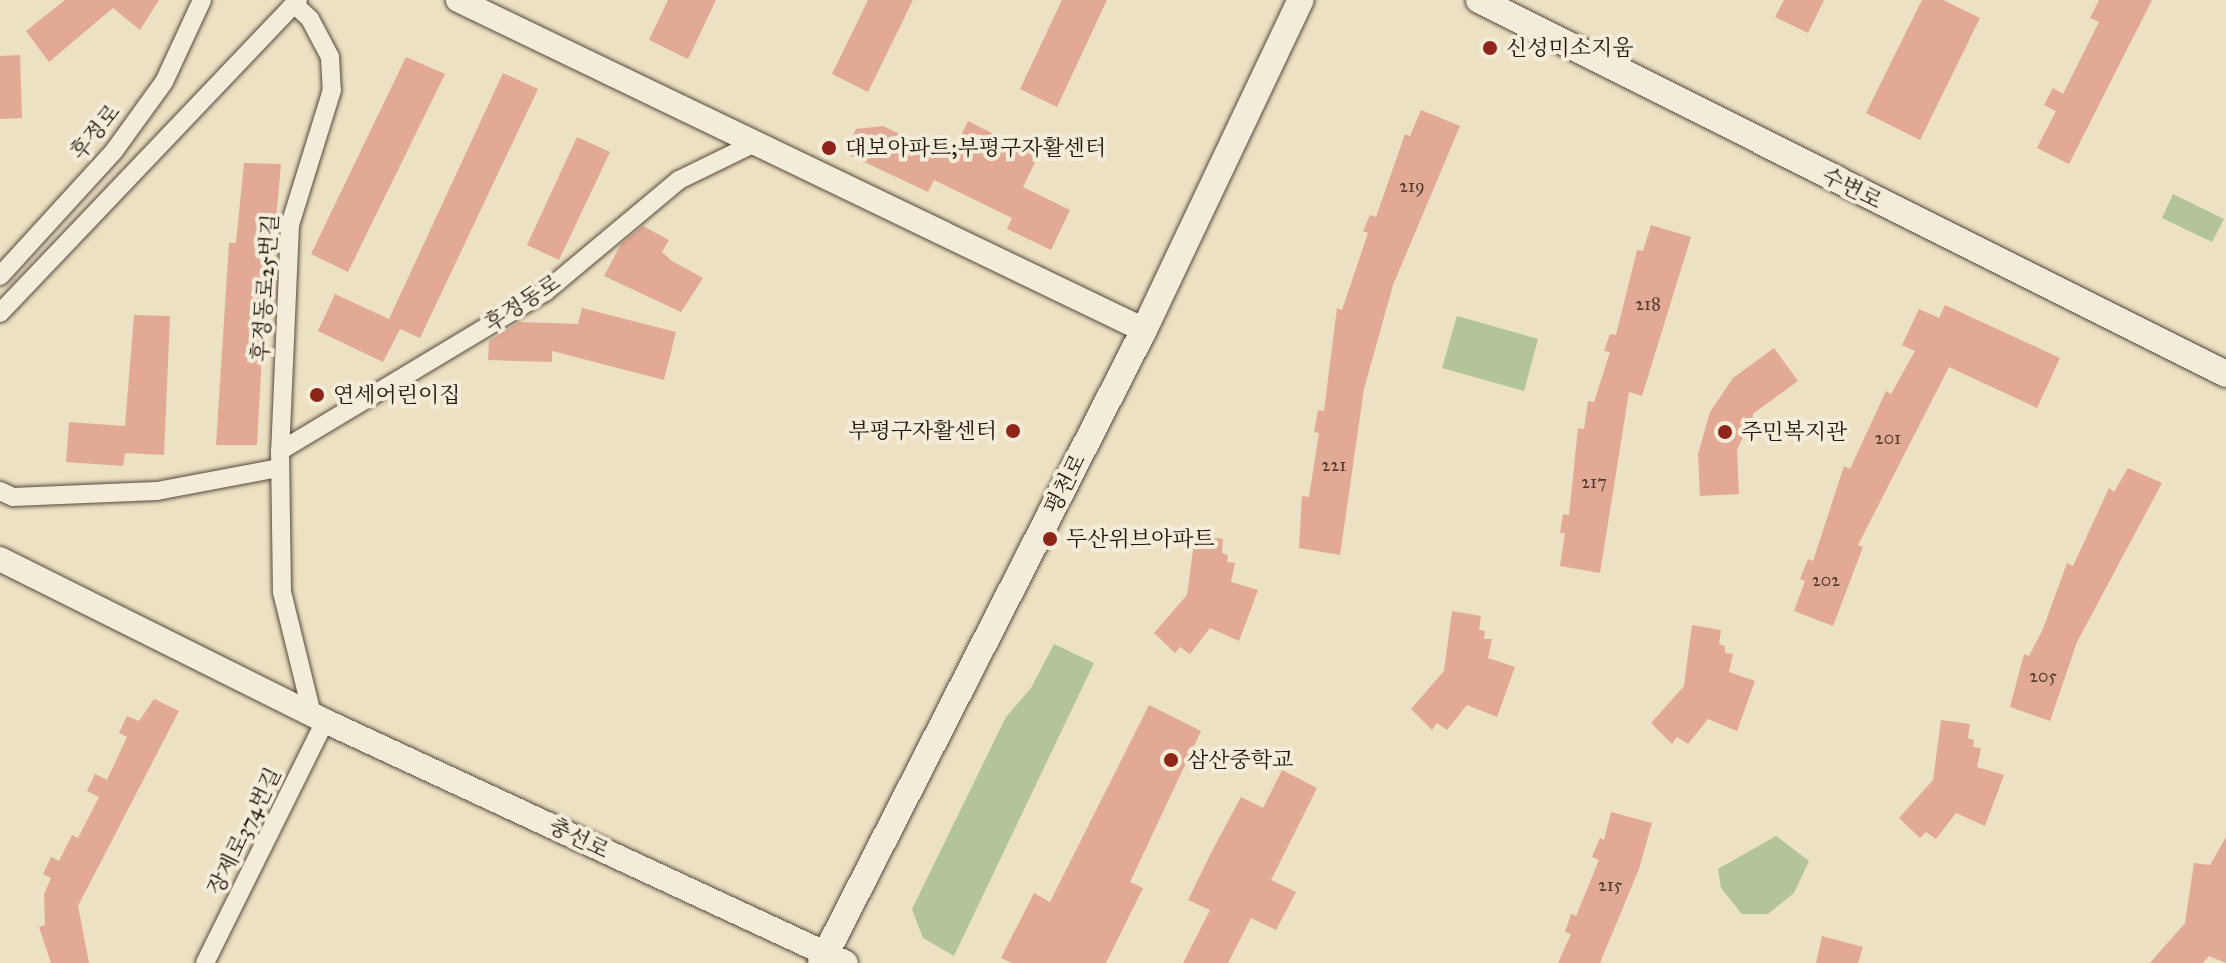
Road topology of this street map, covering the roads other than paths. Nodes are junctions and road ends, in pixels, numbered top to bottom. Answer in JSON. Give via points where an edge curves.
{"nodes":[{"id":1,"x":202,"y":0,"type":"edge"},
{"id":2,"x":458,"y":0,"type":"edge"},
{"id":3,"x":1301,"y":0,"type":"edge"},
{"id":4,"x":1479,"y":0,"type":"edge"},
{"id":5,"x":296,"y":2,"type":"edge"},
{"id":6,"x":755,"y":143,"type":"junction"},
{"id":7,"x":0,"y":276,"type":"edge"},
{"id":8,"x":0,"y":313,"type":"edge"},
{"id":9,"x":1144,"y":330,"type":"junction"},
{"id":10,"x":2226,"y":374,"type":"edge"},
{"id":11,"x":280,"y":459,"type":"junction"},
{"id":12,"x":0,"y":491,"type":"edge"},
{"id":13,"x":0,"y":559,"type":"edge"},
{"id":14,"x":318,"y":717,"type":"junction"},
{"id":15,"x":831,"y":961,"type":"edge"},
{"id":16,"x":205,"y":963,"type":"edge"}],
"edges":[{"from":1,"to":7,"type":"street","name":"후정로","via":[[164,82],[114,151]]},
{"from":2,"to":6,"type":"street"},
{"from":3,"to":9,"type":"main road","name":"평천로"},
{"from":4,"to":10,"type":"main road","name":"수변로"},
{"from":5,"to":8,"type":"street","name":"후정동로25번길"},
{"from":5,"to":11,"type":"street","name":"후정동로25번길","via":[[330,57],[332,90],[290,225]]},
{"from":6,"to":9,"type":"street"},
{"from":6,"to":11,"type":"street","name":"후정동로","via":[[679,180],[545,292]]},
{"from":9,"to":15,"type":"main road","name":"평천로"},
{"from":11,"to":12,"type":"street","via":[[157,491],[13,497]]},
{"from":11,"to":14,"type":"street","via":[[282,592]]},
{"from":13,"to":14,"type":"street","name":"충선로"},
{"from":14,"to":15,"type":"street","name":"충선로"},
{"from":14,"to":16,"type":"street","name":"장제로374번길"}]}
